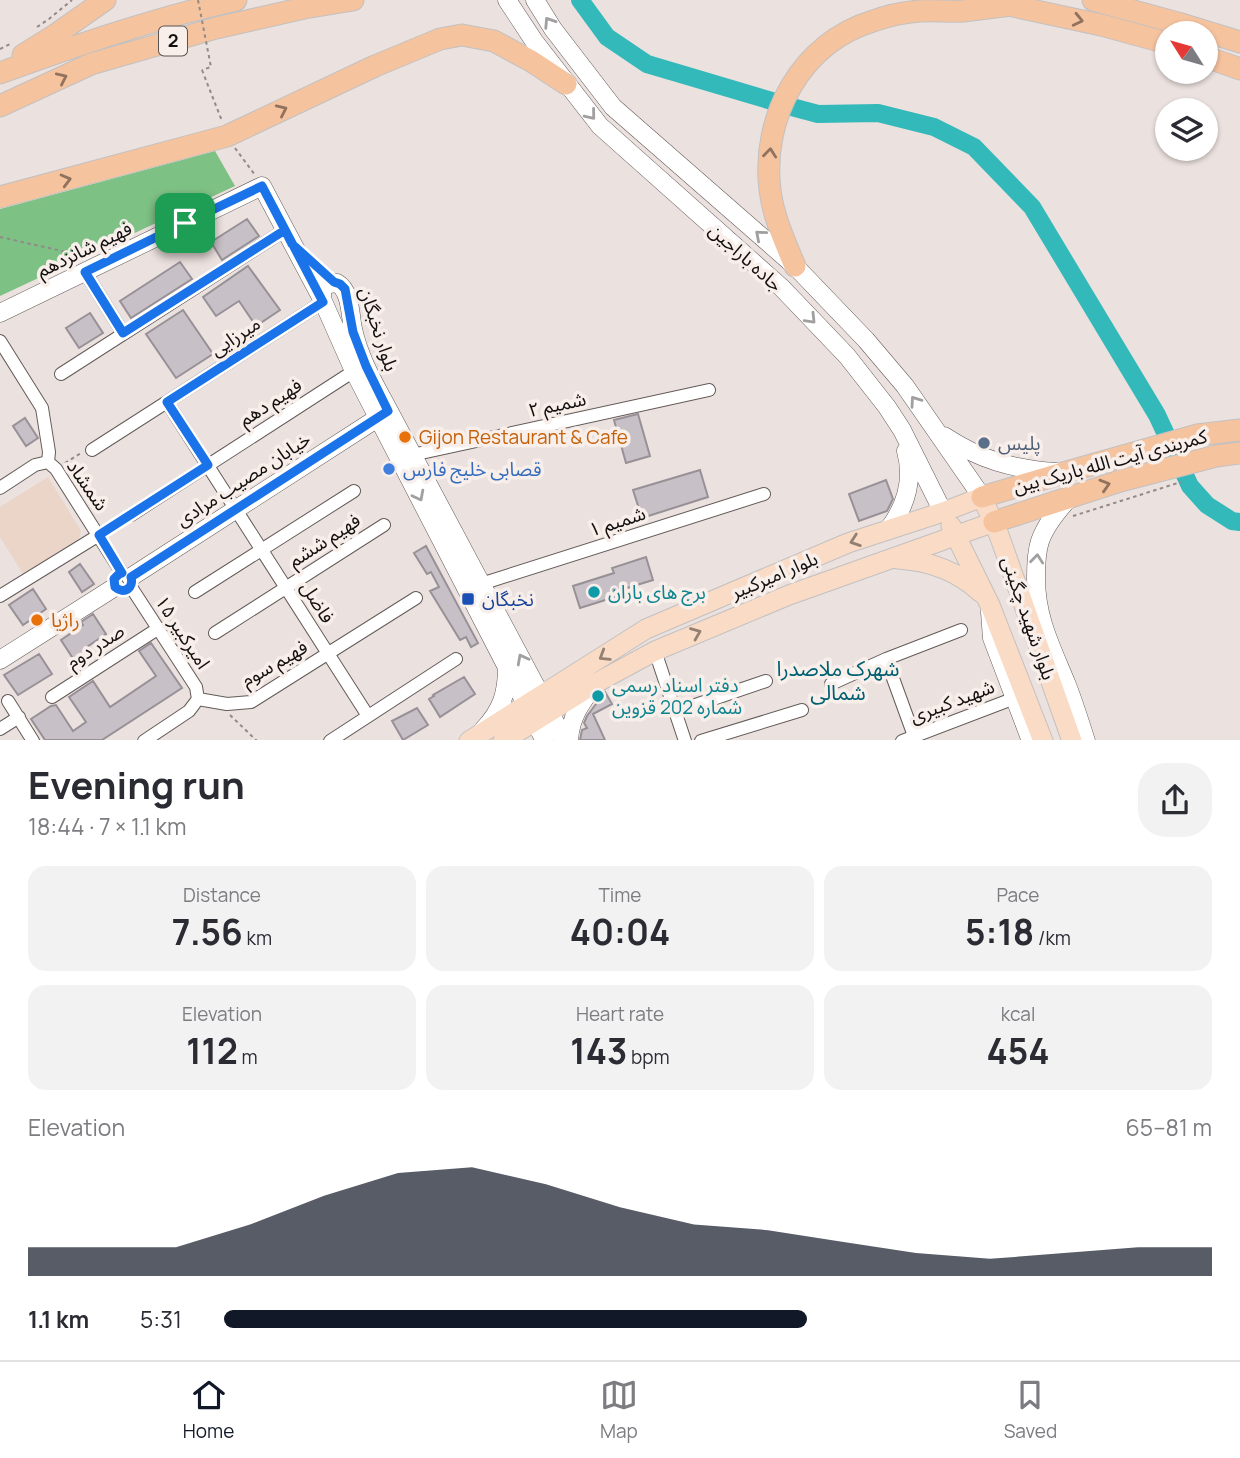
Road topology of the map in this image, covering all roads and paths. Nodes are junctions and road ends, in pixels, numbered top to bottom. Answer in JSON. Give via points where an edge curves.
{"nodes":[{"id":1,"x":72,"y":0,"type":"edge"},
{"id":2,"x":105,"y":0,"type":"edge"},
{"id":3,"x":198,"y":0,"type":"edge"},
{"id":4,"x":236,"y":0,"type":"edge"},
{"id":5,"x":353,"y":0,"type":"edge"},
{"id":6,"x":507,"y":0,"type":"edge"},
{"id":7,"x":535,"y":0,"type":"edge"},
{"id":8,"x":982,"y":0,"type":"edge"},
{"id":9,"x":1093,"y":0,"type":"edge"},
{"id":10,"x":1011,"y":5,"type":"junction"},
{"id":11,"x":37,"y":27,"type":"dead end"},
{"id":12,"x":1155,"y":40,"type":"edge"},
{"id":13,"x":15,"y":42,"type":"dead end"},
{"id":14,"x":1240,"y":42,"type":"edge"},
{"id":15,"x":0,"y":49,"type":"edge"},
{"id":16,"x":1218,"y":61,"type":"edge"},
{"id":17,"x":0,"y":66,"type":"edge"},
{"id":18,"x":1240,"y":69,"type":"edge"},
{"id":19,"x":202,"y":70,"type":"dead end"},
{"id":20,"x":0,"y":73,"type":"edge"},
{"id":21,"x":566,"y":84,"type":"junction"},
{"id":22,"x":0,"y":106,"type":"edge"},
{"id":23,"x":0,"y":197,"type":"edge"},
{"id":24,"x":0,"y":237,"type":"edge"},
{"id":25,"x":289,"y":237,"type":"junction"},
{"id":26,"x":84,"y":264,"type":"junction"},
{"id":27,"x":795,"y":266,"type":"junction"},
{"id":28,"x":334,"y":282,"type":"junction"},
{"id":29,"x":323,"y":301,"type":"junction"},
{"id":30,"x":0,"y":313,"type":"edge"},
{"id":31,"x":123,"y":333,"type":"junction"},
{"id":32,"x":0,"y":341,"type":"edge"},
{"id":33,"x":354,"y":371,"type":"junction"},
{"id":34,"x":61,"y":374,"type":"dead end"},
{"id":35,"x":709,"y":390,"type":"dead end"},
{"id":36,"x":167,"y":402,"type":"junction"},
{"id":37,"x":383,"y":414,"type":"junction"},
{"id":38,"x":902,"y":430,"type":"junction"},
{"id":39,"x":936,"y":430,"type":"junction"},
{"id":40,"x":1240,"y":430,"type":"edge"},
{"id":41,"x":93,"y":450,"type":"joint"},
{"id":42,"x":1240,"y":453,"type":"edge"},
{"id":43,"x":412,"y":455,"type":"junction"},
{"id":44,"x":208,"y":465,"type":"junction"},
{"id":45,"x":52,"y":466,"type":"junction"},
{"id":46,"x":1063,"y":472,"type":"junction"},
{"id":47,"x":1151,"y":482,"type":"junction"},
{"id":48,"x":0,"y":488,"type":"edge"},
{"id":49,"x":354,"y":491,"type":"dead end"},
{"id":50,"x":764,"y":494,"type":"dead end"},
{"id":51,"x":982,"y":497,"type":"junction"},
{"id":52,"x":1072,"y":506,"type":"junction"},
{"id":53,"x":235,"y":509,"type":"junction"},
{"id":54,"x":943,"y":512,"type":"junction"},
{"id":55,"x":131,"y":515,"type":"joint"},
{"id":56,"x":994,"y":522,"type":"junction"},
{"id":57,"x":384,"y":525,"type":"dead end"},
{"id":58,"x":888,"y":530,"type":"junction"},
{"id":59,"x":99,"y":535,"type":"junction"},
{"id":60,"x":956,"y":536,"type":"junction"},
{"id":61,"x":261,"y":550,"type":"junction"},
{"id":62,"x":893,"y":558,"type":"junction"},
{"id":63,"x":125,"y":581,"type":"junction"},
{"id":64,"x":481,"y":584,"type":"junction"},
{"id":65,"x":286,"y":588,"type":"junction"},
{"id":66,"x":195,"y":592,"type":"dead end"},
{"id":67,"x":0,"y":596,"type":"edge"},
{"id":68,"x":416,"y":598,"type":"dead end"},
{"id":69,"x":989,"y":603,"type":"junction"},
{"id":70,"x":159,"y":628,"type":"junction"},
{"id":71,"x":961,"y":630,"type":"dead end"},
{"id":72,"x":215,"y":633,"type":"dead end"},
{"id":73,"x":654,"y":650,"type":"junction"},
{"id":74,"x":328,"y":654,"type":"junction"},
{"id":75,"x":456,"y":659,"type":"dead end"},
{"id":76,"x":886,"y":659,"type":"junction"},
{"id":77,"x":0,"y":660,"type":"edge"},
{"id":78,"x":507,"y":667,"type":"junction"},
{"id":79,"x":766,"y":681,"type":"dead end"},
{"id":80,"x":596,"y":683,"type":"junction"},
{"id":81,"x":831,"y":684,"type":"dead end"},
{"id":82,"x":52,"y":697,"type":"dead end"},
{"id":83,"x":1015,"y":698,"type":"junction"},
{"id":84,"x":198,"y":699,"type":"junction"},
{"id":85,"x":8,"y":701,"type":"dead end"},
{"id":86,"x":215,"y":702,"type":"junction"},
{"id":87,"x":538,"y":708,"type":"junction"},
{"id":88,"x":802,"y":710,"type":"dead end"},
{"id":89,"x":675,"y":712,"type":"junction"},
{"id":90,"x":368,"y":716,"type":"junction"},
{"id":91,"x":19,"y":717,"type":"junction"},
{"id":92,"x":0,"y":729,"type":"edge"},
{"id":93,"x":486,"y":737,"type":"edge"},
{"id":94,"x":908,"y":738,"type":"edge"},
{"id":95,"x":33,"y":740,"type":"edge"},
{"id":96,"x":144,"y":740,"type":"edge"},
{"id":97,"x":257,"y":740,"type":"edge"},
{"id":98,"x":330,"y":740,"type":"edge"},
{"id":99,"x":545,"y":740,"type":"edge"},
{"id":100,"x":567,"y":740,"type":"edge"},
{"id":101,"x":685,"y":740,"type":"edge"},
{"id":102,"x":701,"y":740,"type":"edge"},
{"id":103,"x":1031,"y":740,"type":"edge"},
{"id":104,"x":1043,"y":740,"type":"edge"},
{"id":105,"x":1072,"y":740,"type":"edge"},
{"id":106,"x":1086,"y":740,"type":"edge"}],
"edges":[{"from":1,"to":11,"type":"path"},
{"from":2,"to":17,"type":"highway"},
{"from":3,"to":19,"type":"path","bridge":true,"via":[[211,67]]},
{"from":4,"to":20,"type":"highway","number":"2","via":[[83,43]]},
{"from":22,"to":5,"type":"highway","number":"2","one_way":true,"via":[[91,64],[216,28]]},
{"from":6,"to":21,"type":"main road","name":"جاده باراجین"},
{"from":27,"to":7,"type":"main road","name":"جاده باراجین","one_way":true,"via":[[613,107]]},
{"from":8,"to":10,"type":"highway"},
{"from":9,"to":14,"type":"highway"},
{"from":10,"to":12,"type":"highway","one_way":true},
{"from":27,"to":10,"type":"highway","one_way":true,"via":[[773,206],[769,158],[779,111],[802,69],[829,44],[872,21],[920,11]]},
{"from":13,"to":15,"type":"path"},
{"from":16,"to":18,"type":"highway"},
{"from":23,"to":21,"type":"highway","one_way":true,"via":[[227,136],[440,39],[463,35],[494,41]]},
{"from":21,"to":38,"type":"main road","name":"جاده باراجین","one_way":true,"via":[[600,126],[791,298],[847,356]]},
{"from":24,"to":26,"type":"path"},
{"from":25,"to":26,"type":"main road","name":"فهیم شانزدهم","via":[[262,186]]},
{"from":25,"to":28,"type":"main road"},
{"from":25,"to":29,"type":"main road"},
{"from":25,"to":31,"type":"street"},
{"from":26,"to":30,"type":"main road","name":"فهیم شانزدهم"},
{"from":26,"to":31,"type":"street"},
{"from":39,"to":27,"type":"main road","name":"جاده باراجین","one_way":true,"via":[[866,340]]},
{"from":28,"to":29,"type":"main road","name":"بلوار نخبگان","via":[[321,293]]},
{"from":28,"to":37,"type":"main road","name":"بلوار نخبگان","via":[[346,292],[353,332]]},
{"from":29,"to":33,"type":"main road","name":"بلوار نخبگان"},
{"from":29,"to":36,"type":"street","name":"میرزایی"},
{"from":31,"to":34,"type":"street"},
{"from":32,"to":45,"type":"street","name":"شمشاد","via":[[42,408]]},
{"from":33,"to":37,"type":"main road","name":"بلوار نخبگان"},
{"from":33,"to":44,"type":"street","name":"فهیم دهم"},
{"from":35,"to":43,"type":"street","name":"شمیم ۲"},
{"from":36,"to":41,"type":"street","name":"میرزایی"},
{"from":36,"to":44,"type":"street","name":"فاضل"},
{"from":37,"to":43,"type":"main road","name":"بلوار نخبگان"},
{"from":37,"to":53,"type":"main road","name":"خیابان مصیب مرادی"},
{"from":37,"to":78,"type":"main road","name":"بلوار نخبگان","one_way":true},
{"from":38,"to":54,"type":"main road","name":"جاده باراجین"},
{"from":38,"to":58,"type":"main road","via":[[909,460],[908,490]]},
{"from":39,"to":46,"type":"main road","via":[[995,462]]},
{"from":39,"to":51,"type":"main road","name":"جاده باراجین"},
{"from":40,"to":46,"type":"highway","name":"کمربندی آیت الله باریک بین","via":[[1197,435]]},
{"from":41,"to":45,"type":"path"},
{"from":42,"to":47,"type":"highway","name":"کمربندی آیت الله باریک بین","via":[[1216,456]]},
{"from":43,"to":64,"type":"main road","name":"بلوار نخبگان"},
{"from":44,"to":53,"type":"street","name":"فاضل"},
{"from":44,"to":55,"type":"street","name":"فهیم دهم"},
{"from":45,"to":48,"type":"street","via":[[35,465]]},
{"from":45,"to":59,"type":"street","name":"شمشاد"},
{"from":46,"to":51,"type":"highway","name":"کمربندی آیت الله باریک بین"},
{"from":52,"to":47,"type":"highway","name":"کمربندی آیت الله باریک بین","one_way":true},
{"from":47,"to":52,"type":"path"},
{"from":49,"to":61,"type":"street"},
{"from":50,"to":64,"type":"street","name":"شمیم ۱"},
{"from":51,"to":54,"type":"main road","name":"بلوار امیرکبیر"},
{"from":51,"to":56,"type":"main road","name":"بلوار شهید چگینی"},
{"from":52,"to":56,"type":"highway","name":"کمربندی آیت الله باریک بین"},
{"from":106,"to":52,"type":"main road","one_way":true,"via":[[1036,602],[1039,543],[1056,512]]},
{"from":53,"to":61,"type":"street","name":"فاضل"},
{"from":53,"to":63,"type":"main road","name":"خیابان مصیب مرادی"},
{"from":54,"to":58,"type":"main road","name":"بلوار امیرکبیر"},
{"from":54,"to":60,"type":"main road","name":"جاده باراجین"},
{"from":55,"to":59,"type":"path"},
{"from":56,"to":60,"type":"main road","name":"بلوار امیرکبیر"},
{"from":56,"to":105,"type":"main road","name":"بلوار شهید چگینی"},
{"from":57,"to":65,"type":"street","name":"فهیم ششم"},
{"from":58,"to":87,"type":"main road","name":"بلوار امیرکبیر","one_way":true,"via":[[646,629]]},
{"from":59,"to":63,"type":"street","name":"شمشاد"},
{"from":59,"to":67,"type":"street"},
{"from":60,"to":62,"type":"main road","name":"بلوار امیرکبیر"},
{"from":60,"to":69,"type":"main road","name":"بلوار شهید چگینی"},
{"from":61,"to":65,"type":"street","name":"فاضل"},
{"from":61,"to":66,"type":"street"},
{"from":62,"to":69,"type":"main road","via":[[925,562],[954,573]]},
{"from":73,"to":62,"type":"main road","name":"بلوار امیرکبیر","one_way":true},
{"from":63,"to":70,"type":"street","name":"امیرکبیر ۱۵"},
{"from":63,"to":77,"type":"main road","name":"خیابان مصیب مرادی"},
{"from":87,"to":64,"type":"main road","name":"بلوار نخبگان","one_way":true},
{"from":65,"to":72,"type":"street","name":"فهیم ششم"},
{"from":65,"to":74,"type":"street","name":"فاضل"},
{"from":68,"to":74,"type":"street","name":"فهیم سوم"},
{"from":69,"to":83,"type":"main road","via":[[992,638]]},
{"from":69,"to":104,"type":"main road","name":"بلوار شهید چگینی"},
{"from":70,"to":82,"type":"street","name":"صدر دوم"},
{"from":70,"to":84,"type":"street","name":"امیرکبیر ۱۵","via":[[196,687]]},
{"from":71,"to":76,"type":"street"},
{"from":73,"to":80,"type":"main road","name":"بلوار امیرکبیر"},
{"from":73,"to":89,"type":"street"},
{"from":74,"to":86,"type":"street","name":"فهیم سوم","via":[[251,702]]},
{"from":74,"to":90,"type":"street","name":"فاضل"},
{"from":75,"to":90,"type":"street"},
{"from":76,"to":81,"type":"street"},
{"from":76,"to":94,"type":"street"},
{"from":78,"to":87,"type":"main road","name":"بلوار نخبگان"},
{"from":78,"to":93,"type":"main road","via":[[502,703]]},
{"from":79,"to":89,"type":"street"},
{"from":80,"to":87,"type":"main road","name":"بلوار امیرکبیر"},
{"from":80,"to":100,"type":"main road","via":[[572,720]]},
{"from":83,"to":94,"type":"street","name":"شهید کبیری"},
{"from":83,"to":103,"type":"main road"},
{"from":84,"to":86,"type":"street","name":"فهیم سوم"},
{"from":84,"to":96,"type":"street"},
{"from":85,"to":91,"type":"street"},
{"from":86,"to":97,"type":"path"},
{"from":87,"to":93,"type":"main road","name":"بلوار امیرکبیر"},
{"from":87,"to":99,"type":"main road","name":"بلوار نخبگان"},
{"from":87,"to":100,"type":"main road","name":"بلوار نخبگان"},
{"from":88,"to":102,"type":"street"},
{"from":89,"to":101,"type":"street"},
{"from":90,"to":98,"type":"street"},
{"from":91,"to":92,"type":"street"},
{"from":91,"to":95,"type":"street"}]}
